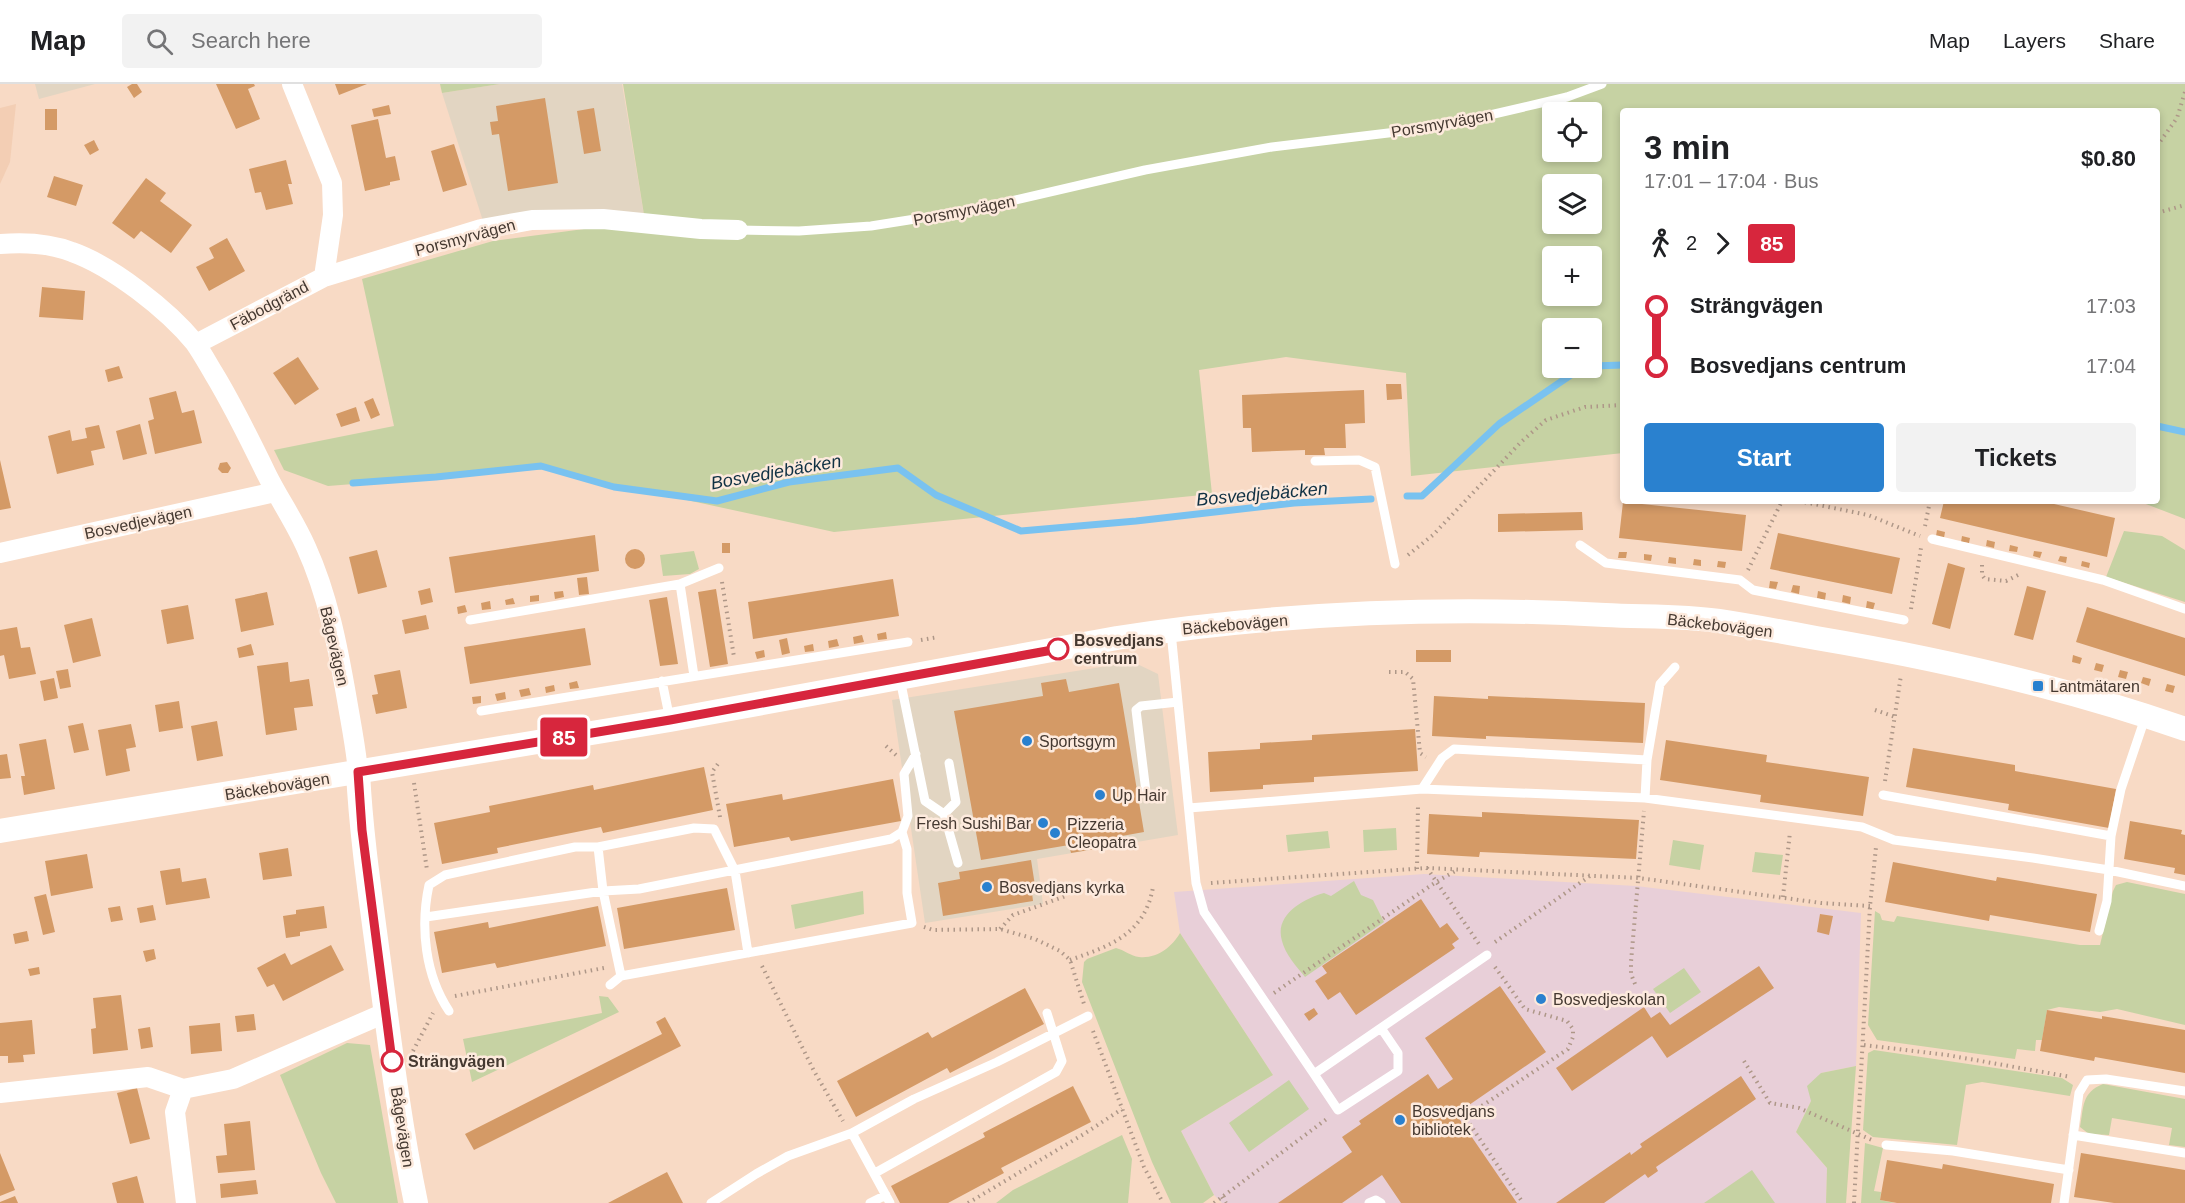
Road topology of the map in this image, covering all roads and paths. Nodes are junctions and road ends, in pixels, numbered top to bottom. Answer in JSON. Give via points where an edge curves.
{"nodes":[{"id":1,"x":292,"y":84,"type":"edge"},
{"id":2,"x":1602,"y":84,"type":"edge"},
{"id":3,"x":2185,"y":92,"type":"edge"},
{"id":4,"x":2160,"y":142,"type":"edge"},
{"id":5,"x":2185,"y":205,"type":"edge"},
{"id":6,"x":2160,"y":212,"type":"edge"},
{"id":7,"x":738,"y":230,"type":"joint"},
{"id":8,"x":0,"y":243,"type":"edge"},
{"id":9,"x":324,"y":277,"type":"junction"},
{"id":10,"x":195,"y":344,"type":"junction"},
{"id":11,"x":1620,"y":405,"type":"edge"},
{"id":12,"x":1315,"y":461,"type":"dead end"},
{"id":13,"x":275,"y":492,"type":"junction"},
{"id":14,"x":1782,"y":504,"type":"edge"},
{"id":15,"x":1814,"y":504,"type":"edge"},
{"id":16,"x":1927,"y":538,"type":"joint"},
{"id":17,"x":1580,"y":545,"type":"dead end"},
{"id":18,"x":0,"y":553,"type":"edge"},
{"id":19,"x":1395,"y":564,"type":"joint"},
{"id":20,"x":719,"y":568,"type":"joint"},
{"id":21,"x":1740,"y":580,"type":"junction"},
{"id":22,"x":680,"y":584,"type":"junction"},
{"id":23,"x":2185,"y":609,"type":"edge"},
{"id":24,"x":470,"y":620,"type":"dead end"},
{"id":25,"x":1904,"y":621,"type":"dead end"},
{"id":26,"x":1170,"y":630,"type":"junction"},
{"id":27,"x":908,"y":642,"type":"dead end"},
{"id":28,"x":1675,"y":667,"type":"dead end"},
{"id":29,"x":736,"y":669,"type":"junction"},
{"id":30,"x":1389,"y":672,"type":"dead end"},
{"id":31,"x":694,"y":676,"type":"junction"},
{"id":32,"x":900,"y":679,"type":"junction"},
{"id":33,"x":662,"y":681,"type":"junction"},
{"id":34,"x":1178,"y":702,"type":"junction"},
{"id":35,"x":1875,"y":710,"type":"dead end"},
{"id":36,"x":481,"y":711,"type":"dead end"},
{"id":37,"x":2145,"y":715,"type":"junction"},
{"id":38,"x":1895,"y":717,"type":"dead end"},
{"id":39,"x":670,"y":720,"type":"junction"},
{"id":40,"x":2185,"y":729,"type":"edge"},
{"id":41,"x":1420,"y":753,"type":"dead end"},
{"id":42,"x":916,"y":754,"type":"junction"},
{"id":43,"x":1647,"y":760,"type":"junction"},
{"id":44,"x":720,"y":761,"type":"dead end"},
{"id":45,"x":949,"y":764,"type":"dead end"},
{"id":46,"x":358,"y":772,"type":"junction"},
{"id":47,"x":414,"y":782,"type":"dead end"},
{"id":48,"x":1422,"y":789,"type":"junction"},
{"id":49,"x":1146,"y":792,"type":"dead end"},
{"id":50,"x":1883,"y":795,"type":"dead end"},
{"id":51,"x":1645,"y":798,"type":"junction"},
{"id":52,"x":1189,"y":808,"type":"junction"},
{"id":53,"x":944,"y":814,"type":"junction"},
{"id":54,"x":720,"y":817,"type":"dead end"},
{"id":55,"x":1792,"y":818,"type":"junction"},
{"id":56,"x":0,"y":831,"type":"edge"},
{"id":57,"x":902,"y":832,"type":"junction"},
{"id":58,"x":2111,"y":836,"type":"junction"},
{"id":59,"x":1123,"y":841,"type":"dead end"},
{"id":60,"x":1099,"y":844,"type":"dead end"},
{"id":61,"x":598,"y":847,"type":"junction"},
{"id":62,"x":958,"y":863,"type":"dead end"},
{"id":63,"x":1427,"y":868,"type":"junction"},
{"id":64,"x":1417,"y":869,"type":"junction"},
{"id":65,"x":1459,"y":869,"type":"junction"},
{"id":66,"x":2109,"y":870,"type":"junction"},
{"id":67,"x":735,"y":871,"type":"junction"},
{"id":68,"x":1590,"y":875,"type":"junction"},
{"id":69,"x":1639,"y":878,"type":"junction"},
{"id":70,"x":1437,"y":882,"type":"junction"},
{"id":71,"x":1196,"y":883,"type":"junction"},
{"id":72,"x":429,"y":885,"type":"junction"},
{"id":73,"x":2185,"y":886,"type":"edge"},
{"id":74,"x":1154,"y":887,"type":"dead end"},
{"id":75,"x":603,"y":891,"type":"junction"},
{"id":76,"x":1066,"y":896,"type":"dead end"},
{"id":77,"x":1783,"y":897,"type":"junction"},
{"id":78,"x":1870,"y":906,"type":"dead end"},
{"id":79,"x":426,"y":917,"type":"junction"},
{"id":80,"x":1000,"y":929,"type":"dead end"},
{"id":81,"x":2099,"y":931,"type":"dead end"},
{"id":82,"x":751,"y":952,"type":"junction"},
{"id":83,"x":1485,"y":953,"type":"junction"},
{"id":84,"x":1070,"y":960,"type":"dead end"},
{"id":85,"x":621,"y":976,"type":"junction"},
{"id":86,"x":1635,"y":984,"type":"dead end"},
{"id":87,"x":610,"y":985,"type":"dead end"},
{"id":88,"x":1271,"y":995,"type":"dead end"},
{"id":89,"x":440,"y":998,"type":"junction"},
{"id":90,"x":449,"y":1011,"type":"dead end"},
{"id":91,"x":1047,"y":1012,"type":"dead end"},
{"id":92,"x":386,"y":1013,"type":"junction"},
{"id":93,"x":1088,"y":1016,"type":"dead end"},
{"id":94,"x":1382,"y":1028,"type":"junction"},
{"id":95,"x":1055,"y":1032,"type":"junction"},
{"id":96,"x":1864,"y":1045,"type":"dead end"},
{"id":97,"x":413,"y":1052,"type":"dead end"},
{"id":98,"x":1744,"y":1062,"type":"dead end"},
{"id":99,"x":1314,"y":1074,"type":"junction"},
{"id":100,"x":2087,"y":1080,"type":"junction"},
{"id":101,"x":183,"y":1089,"type":"junction"},
{"id":102,"x":2185,"y":1091,"type":"edge"},
{"id":103,"x":0,"y":1093,"type":"edge"},
{"id":104,"x":1122,"y":1109,"type":"dead end"},
{"id":105,"x":1338,"y":1110,"type":"junction"},
{"id":106,"x":852,"y":1132,"type":"junction"},
{"id":107,"x":2073,"y":1135,"type":"junction"},
{"id":108,"x":1862,"y":1137,"type":"dead end"},
{"id":109,"x":1886,"y":1145,"type":"dead end"},
{"id":110,"x":2185,"y":1153,"type":"edge"},
{"id":111,"x":2069,"y":1170,"type":"junction"},
{"id":112,"x":875,"y":1173,"type":"junction"},
{"id":113,"x":1222,"y":1197,"type":"junction"},
{"id":114,"x":888,"y":1199,"type":"edge"},
{"id":115,"x":186,"y":1203,"type":"edge"},
{"id":116,"x":417,"y":1203,"type":"edge"},
{"id":117,"x":711,"y":1203,"type":"edge"},
{"id":118,"x":870,"y":1203,"type":"edge"},
{"id":119,"x":968,"y":1203,"type":"edge"},
{"id":120,"x":1214,"y":1203,"type":"edge"},
{"id":121,"x":1226,"y":1203,"type":"edge"},
{"id":122,"x":1369,"y":1203,"type":"edge"},
{"id":123,"x":1381,"y":1203,"type":"edge"},
{"id":124,"x":1523,"y":1203,"type":"edge"},
{"id":125,"x":2064,"y":1203,"type":"edge"}],
"edges":[{"from":1,"to":9,"type":"street","name":"Fäbodgränd","via":[[332,183],[333,215]]},
{"from":2,"to":7,"type":"lane","name":"Porsmyrvägen","via":[[1566,97],[1438,127],[1272,147],[972,210],[872,226]]},
{"from":3,"to":4,"type":"path","via":[[2177,118]]},
{"from":5,"to":6,"type":"path"},
{"from":7,"to":9,"type":"street","name":"Porsmyrvägen","via":[[603,219],[532,220],[481,229]]},
{"from":8,"to":10,"type":"street","name":"Bågevägen","via":[[43,245],[88,258],[160,309]]},
{"from":9,"to":10,"type":"street","name":"Fäbodgränd"},
{"from":10,"to":13,"type":"street","name":"Bågevägen","via":[[236,412]]},
{"from":11,"to":19,"type":"path","via":[[1585,406],[1546,420],[1433,536]]},
{"from":12,"to":19,"type":"lane","via":[[1359,460],[1375,467]]},
{"from":13,"to":18,"type":"street","name":"Bosvedjevägen"},
{"from":13,"to":46,"type":"street","name":"Bågevägen","via":[[306,546],[323,591],[341,663]]},
{"from":14,"to":21,"type":"path"},
{"from":15,"to":16,"type":"path","via":[[1868,515]]},
{"from":16,"to":23,"type":"lane","via":[[2103,580]]},
{"from":17,"to":21,"type":"lane","via":[[1606,563]]},
{"from":20,"to":22,"type":"lane"},
{"from":20,"to":29,"type":"path"},
{"from":21,"to":25,"type":"lane","via":[[1754,590]]},
{"from":22,"to":24,"type":"lane"},
{"from":22,"to":31,"type":"lane"},
{"from":26,"to":32,"type":"street","name":"Bäckebovägen"},
{"from":26,"to":34,"type":"lane"},
{"from":26,"to":37,"type":"street","name":"Bäckebovägen","via":[[1396,611],[1529,610],[1718,621],[1974,668]]},
{"from":27,"to":29,"type":"lane"},
{"from":28,"to":43,"type":"lane","via":[[1660,684]]},
{"from":29,"to":31,"type":"lane"},
{"from":30,"to":41,"type":"path","via":[[1405,672],[1413,679]]},
{"from":31,"to":33,"type":"lane"},
{"from":32,"to":39,"type":"street","name":"Bäckebovägen"},
{"from":32,"to":42,"type":"lane"},
{"from":33,"to":36,"type":"lane"},
{"from":33,"to":39,"type":"lane"},
{"from":34,"to":49,"type":"lane","via":[[1136,710]]},
{"from":34,"to":52,"type":"lane"},
{"from":35,"to":38,"type":"path"},
{"from":37,"to":40,"type":"street","name":"Bäckebovägen"},
{"from":37,"to":58,"type":"lane","via":[[2121,789]]},
{"from":39,"to":46,"type":"street","name":"Bäckebovägen"},
{"from":42,"to":53,"type":"lane","via":[[925,801]]},
{"from":42,"to":57,"type":"lane","via":[[904,774],[908,816]]},
{"from":43,"to":48,"type":"lane","via":[[1454,749]]},
{"from":43,"to":51,"type":"lane"},
{"from":44,"to":54,"type":"path","via":[[712,772]]},
{"from":45,"to":53,"type":"lane","via":[[956,802]]},
{"from":46,"to":56,"type":"street","name":"Bäckebovägen"},
{"from":46,"to":92,"type":"street","name":"Bågevägen"},
{"from":47,"to":72,"type":"path"},
{"from":48,"to":51,"type":"lane"},
{"from":48,"to":52,"type":"lane"},
{"from":48,"to":64,"type":"path","via":[[1418,802]]},
{"from":50,"to":58,"type":"lane"},
{"from":51,"to":55,"type":"lane"},
{"from":51,"to":69,"type":"path"},
{"from":52,"to":71,"type":"lane"},
{"from":53,"to":62,"type":"lane"},
{"from":55,"to":66,"type":"lane","via":[[1862,827],[1894,840]]},
{"from":55,"to":77,"type":"path"},
{"from":57,"to":67,"type":"lane","via":[[891,839]]},
{"from":57,"to":82,"type":"lane","via":[[907,849],[912,923]]},
{"from":58,"to":66,"type":"lane"},
{"from":59,"to":60,"type":"path"},
{"from":61,"to":67,"type":"lane","via":[[694,828],[714,830]]},
{"from":61,"to":72,"type":"lane","via":[[575,847],[456,872]]},
{"from":61,"to":75,"type":"lane"},
{"from":63,"to":64,"type":"path"},
{"from":63,"to":65,"type":"path"},
{"from":63,"to":70,"type":"path"},
{"from":64,"to":71,"type":"path"},
{"from":65,"to":68,"type":"path"},
{"from":65,"to":70,"type":"path"},
{"from":66,"to":73,"type":"lane"},
{"from":66,"to":81,"type":"lane","via":[[2107,901]]},
{"from":67,"to":75,"type":"lane","via":[[639,889]]},
{"from":67,"to":82,"type":"lane"},
{"from":68,"to":69,"type":"path"},
{"from":68,"to":83,"type":"path"},
{"from":69,"to":77,"type":"path"},
{"from":69,"to":86,"type":"path","via":[[1631,962]]},
{"from":70,"to":83,"type":"path"},
{"from":70,"to":88,"type":"path"},
{"from":71,"to":99,"type":"lane","via":[[1204,912]]},
{"from":72,"to":79,"type":"lane"},
{"from":74,"to":84,"type":"path","via":[[1147,910],[1129,932],[1114,943]]},
{"from":75,"to":79,"type":"lane"},
{"from":75,"to":85,"type":"lane"},
{"from":76,"to":80,"type":"path","via":[[1013,915]]},
{"from":77,"to":78,"type":"path"},
{"from":79,"to":89,"type":"lane","via":[[427,955]]},
{"from":82,"to":85,"type":"lane"},
{"from":82,"to":106,"type":"path","via":[[828,1098]]},
{"from":83,"to":94,"type":"lane"},
{"from":83,"to":124,"type":"path","via":[[1525,1010],[1567,1021],[1573,1029],[1568,1049],[1465,1117]]},
{"from":85,"to":87,"type":"lane"},
{"from":85,"to":89,"type":"path","via":[[607,968]]},
{"from":89,"to":90,"type":"lane"},
{"from":89,"to":97,"type":"path"},
{"from":91,"to":95,"type":"lane"},
{"from":92,"to":101,"type":"street","via":[[232,1079]]},
{"from":92,"to":116,"type":"street","name":"Bågevägen"},
{"from":93,"to":95,"type":"lane"},
{"from":94,"to":99,"type":"lane"},
{"from":94,"to":105,"type":"lane","via":[[1398,1053],[1398,1071]]},
{"from":95,"to":106,"type":"lane"},
{"from":95,"to":112,"type":"lane","via":[[1062,1061],[1056,1072]]},
{"from":96,"to":100,"type":"path"},
{"from":98,"to":108,"type":"path","via":[[1770,1103],[1799,1108]]},
{"from":99,"to":105,"type":"lane"},
{"from":100,"to":102,"type":"lane","via":[[2106,1079]]},
{"from":100,"to":107,"type":"lane","via":[[2079,1093]]},
{"from":101,"to":103,"type":"street","via":[[148,1077]]},
{"from":101,"to":115,"type":"street","via":[[175,1112]]},
{"from":104,"to":119,"type":"path"},
{"from":105,"to":113,"type":"path"},
{"from":106,"to":112,"type":"lane"},
{"from":106,"to":117,"type":"lane","via":[[788,1156]]},
{"from":107,"to":110,"type":"lane"},
{"from":107,"to":111,"type":"lane"},
{"from":109,"to":111,"type":"lane","via":[[1953,1151]]},
{"from":111,"to":125,"type":"lane"},
{"from":112,"to":114,"type":"lane"},
{"from":113,"to":120,"type":"path"},
{"from":113,"to":121,"type":"path"},
{"from":114,"to":118,"type":"lane"},
{"from":122,"to":123,"type":"lane"}]}
